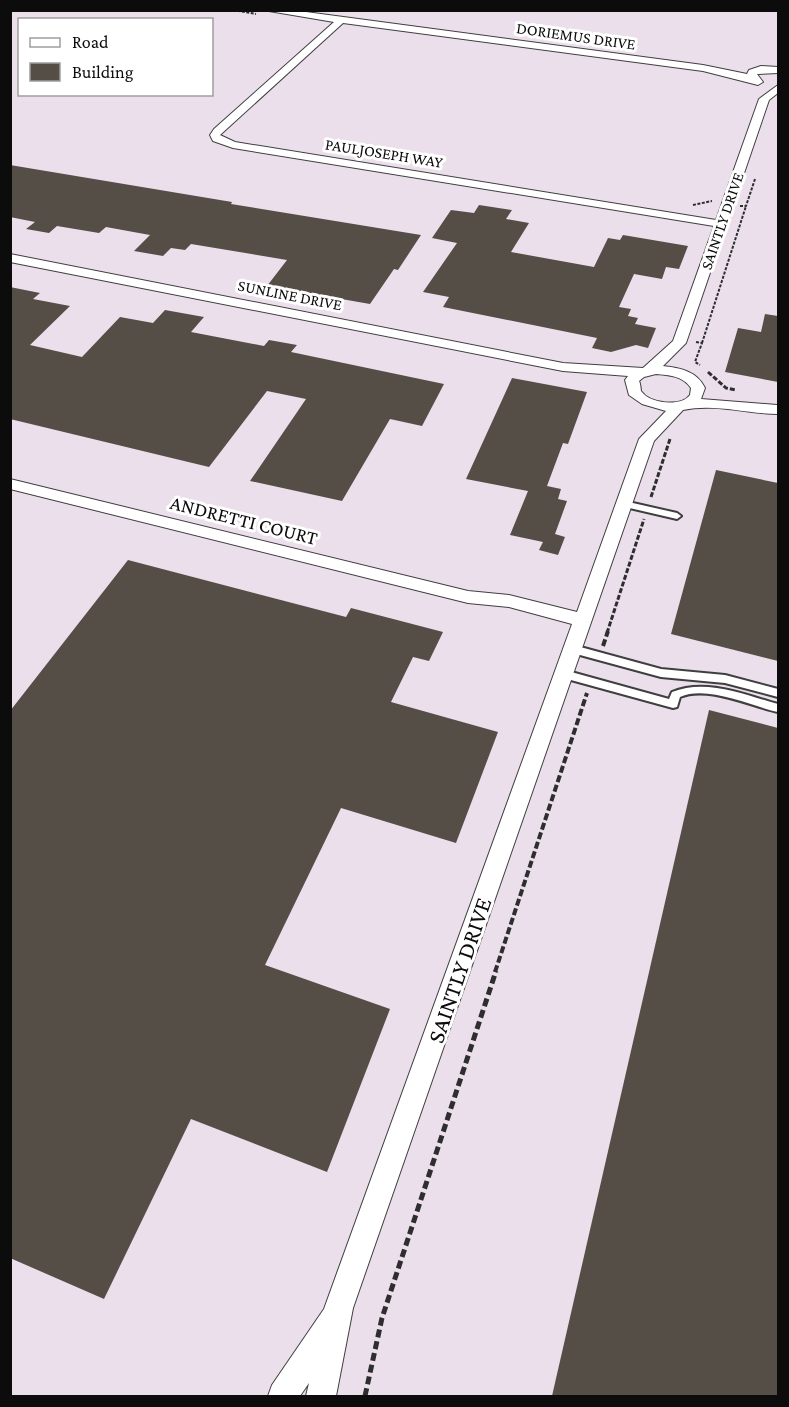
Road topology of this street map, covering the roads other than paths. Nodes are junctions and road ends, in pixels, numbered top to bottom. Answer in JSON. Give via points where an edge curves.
{"nodes":[{"id":1,"x":269,"y":11,"type":"edge"},
{"id":2,"x":341,"y":20,"type":"junction"},
{"id":3,"x":777,"y":64,"type":"edge"},
{"id":4,"x":703,"y":68,"type":"junction"},
{"id":5,"x":759,"y":69,"type":"junction"},
{"id":6,"x":755,"y":81,"type":"junction"},
{"id":7,"x":778,"y":87,"type":"edge"},
{"id":8,"x":764,"y":99,"type":"junction"},
{"id":9,"x":721,"y":225,"type":"junction"},
{"id":10,"x":10,"y":258,"type":"edge"},
{"id":11,"x":679,"y":343,"type":"junction"},
{"id":12,"x":563,"y":367,"type":"junction"},
{"id":13,"x":647,"y":371,"type":"junction"},
{"id":14,"x":693,"y":382,"type":"junction"},
{"id":15,"x":638,"y":396,"type":"junction"},
{"id":16,"x":681,"y":406,"type":"junction"},
{"id":17,"x":778,"y":410,"type":"edge"},
{"id":18,"x":646,"y":439,"type":"junction"},
{"id":19,"x":10,"y":484,"type":"edge"},
{"id":20,"x":624,"y":504,"type":"junction"},
{"id":21,"x":677,"y":516,"type":"dead end"},
{"id":22,"x":578,"y":634,"type":"junction"},
{"id":23,"x":564,"y":674,"type":"junction"},
{"id":24,"x":778,"y":693,"type":"edge"},
{"id":25,"x":778,"y":708,"type":"edge"},
{"id":26,"x":339,"y":1308,"type":"junction"},
{"id":27,"x":283,"y":1396,"type":"edge"},
{"id":28,"x":321,"y":1396,"type":"edge"}],
"edges":[{"from":1,"to":2,"type":"street","name":"DORIEMUS DRIVE"},
{"from":2,"to":4,"type":"street","name":"DORIEMUS DRIVE"},
{"from":2,"to":9,"type":"street","name":"PAULJOSEPH WAY","via":[[218,130],[217,139],[232,146]]},
{"from":3,"to":5,"type":"street","name":"DORIEMUS DRIVE"},
{"from":4,"to":5,"type":"street","name":"DORIEMUS DRIVE"},
{"from":4,"to":6,"type":"street","name":"DORIEMUS DRIVE"},
{"from":5,"to":6,"type":"street","via":[[750,75]]},
{"from":6,"to":7,"type":"street","name":"DORIEMUS DRIVE"},
{"from":6,"to":8,"type":"street"},
{"from":7,"to":8,"type":"street"},
{"from":8,"to":9,"type":"street","name":"SAINTLY DRIVE"},
{"from":9,"to":11,"type":"street","name":"SAINTLY DRIVE"},
{"from":10,"to":12,"type":"street","name":"SUNLINE DRIVE"},
{"from":11,"to":13,"type":"street","name":"SAINTLY DRIVE"},
{"from":11,"to":14,"type":"street","via":[[682,363]]},
{"from":12,"to":13,"type":"street","name":"SUNLINE DRIVE"},
{"from":12,"to":15,"type":"street","name":"SUNLINE DRIVE","via":[[611,382]]},
{"from":13,"to":14,"type":"street","name":"SUNLINE DRIVE","via":[[669,370]]},
{"from":13,"to":15,"type":"street","via":[[632,380]]},
{"from":14,"to":16,"type":"street","name":"SAINTLY DRIVE","via":[[698,390],[696,396]]},
{"from":14,"to":17,"type":"street"},
{"from":15,"to":16,"type":"street","name":"SUNLINE DRIVE","via":[[657,405]]},
{"from":15,"to":18,"type":"street","name":"SAINTLY DRIVE"},
{"from":16,"to":17,"type":"street","via":[[712,403]]},
{"from":16,"to":18,"type":"street","name":"SAINTLY DRIVE"},
{"from":18,"to":20,"type":"street","name":"SAINTLY DRIVE"},
{"from":19,"to":22,"type":"street","name":"ANDRETTI COURT","via":[[468,597],[500,611]]},
{"from":20,"to":21,"type":"lane"},
{"from":20,"to":22,"type":"street","name":"SAINTLY DRIVE"},
{"from":22,"to":23,"type":"street","name":"SAINTLY DRIVE"},
{"from":22,"to":24,"type":"lane","via":[[599,656],[661,673],[725,680]]},
{"from":23,"to":25,"type":"lane","via":[[673,704],[676,695],[689,689]]},
{"from":23,"to":26,"type":"street","name":"SAINTLY DRIVE"},
{"from":26,"to":27,"type":"street","name":"SAINTLY DRIVE"},
{"from":26,"to":28,"type":"street","name":"SAINTLY DRIVE"}]}
